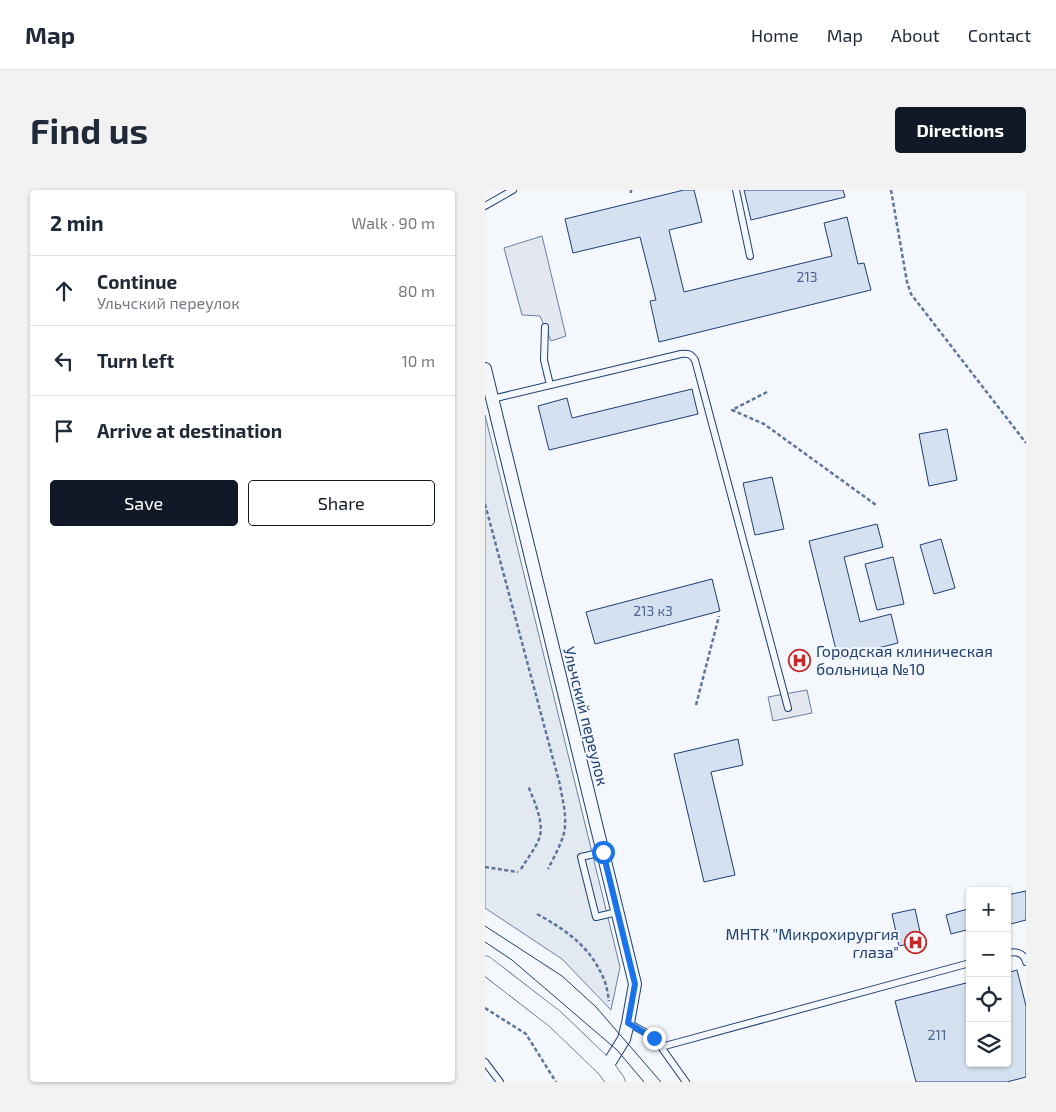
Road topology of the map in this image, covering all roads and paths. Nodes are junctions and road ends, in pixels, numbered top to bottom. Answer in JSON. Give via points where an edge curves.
{"nodes":[{"id":1,"x":513,"y":190,"type":"edge"},
{"id":2,"x":736,"y":190,"type":"edge"},
{"id":3,"x":891,"y":190,"type":"edge"},
{"id":4,"x":485,"y":206,"type":"edge"},
{"id":5,"x":750,"y":256,"type":"dead end"},
{"id":6,"x":545,"y":327,"type":"dead end"},
{"id":7,"x":485,"y":369,"type":"edge"},
{"id":8,"x":550,"y":385,"type":"junction"},
{"id":9,"x":767,"y":392,"type":"dead end"},
{"id":10,"x":492,"y":399,"type":"junction"},
{"id":11,"x":1026,"y":443,"type":"edge"},
{"id":12,"x":485,"y":504,"type":"edge"},
{"id":13,"x":876,"y":504,"type":"dead end"},
{"id":14,"x":719,"y":616,"type":"dead end"},
{"id":15,"x":696,"y":705,"type":"dead end"},
{"id":16,"x":788,"y":708,"type":"dead end"},
{"id":17,"x":528,"y":786,"type":"dead end"},
{"id":18,"x":603,"y":852,"type":"junction"},
{"id":19,"x":485,"y":867,"type":"edge"},
{"id":20,"x":521,"y":869,"type":"dead end"},
{"id":21,"x":549,"y":869,"type":"dead end"},
{"id":22,"x":517,"y":872,"type":"dead end"},
{"id":23,"x":617,"y":912,"type":"junction"},
{"id":24,"x":537,"y":914,"type":"dead end"},
{"id":25,"x":1011,"y":953,"type":"edge"},
{"id":26,"x":1026,"y":962,"type":"edge"},
{"id":27,"x":966,"y":964,"type":"edge"},
{"id":28,"x":485,"y":965,"type":"edge"},
{"id":29,"x":609,"y":1002,"type":"dead end"},
{"id":30,"x":485,"y":1008,"type":"edge"},
{"id":31,"x":628,"y":1023,"type":"junction"},
{"id":32,"x":661,"y":1047,"type":"junction"},
{"id":33,"x":485,"y":1062,"type":"edge"},
{"id":34,"x":605,"y":1068,"type":"junction"},
{"id":35,"x":500,"y":1082,"type":"edge"},
{"id":36,"x":556,"y":1082,"type":"edge"},
{"id":37,"x":616,"y":1082,"type":"edge"},
{"id":38,"x":686,"y":1082,"type":"edge"}],
"edges":[{"from":1,"to":4,"type":"lane"},
{"from":2,"to":5,"type":"lane"},
{"from":3,"to":11,"type":"path","via":[[911,294]]},
{"from":6,"to":8,"type":"lane","via":[[544,360]]},
{"from":7,"to":10,"type":"street","name":"Ульчский переулок"},
{"from":8,"to":10,"type":"lane"},
{"from":8,"to":16,"type":"lane","via":[[681,354],[692,355]]},
{"from":9,"to":13,"type":"path","via":[[732,410],[765,424]]},
{"from":10,"to":18,"type":"street","name":"Ульчский переулок"},
{"from":12,"to":21,"type":"path","via":[[564,807],[565,826]]},
{"from":14,"to":15,"type":"path"},
{"from":17,"to":20,"type":"path","via":[[541,830]]},
{"from":18,"to":23,"type":"street","name":"Ульчский переулок"},
{"from":18,"to":23,"type":"lane","via":[[581,857],[596,917]]},
{"from":19,"to":22,"type":"path"},
{"from":23,"to":31,"type":"street","name":"Ульчский переулок","via":[[635,984]]},
{"from":24,"to":29,"type":"path","via":[[583,946],[605,982]]},
{"from":25,"to":26,"type":"lane","via":[[1021,954]]},
{"from":27,"to":32,"type":"lane"},
{"from":28,"to":34,"type":"main road","via":[[555,1019]]},
{"from":30,"to":36,"type":"path","via":[[526,1034]]},
{"from":31,"to":32,"type":"lane","via":[[654,1038]]},
{"from":31,"to":34,"type":"street","name":"Ульчский переулок","via":[[624,1039]]},
{"from":32,"to":38,"type":"lane"},
{"from":33,"to":35,"type":"lane"},
{"from":34,"to":37,"type":"main road"}]}
